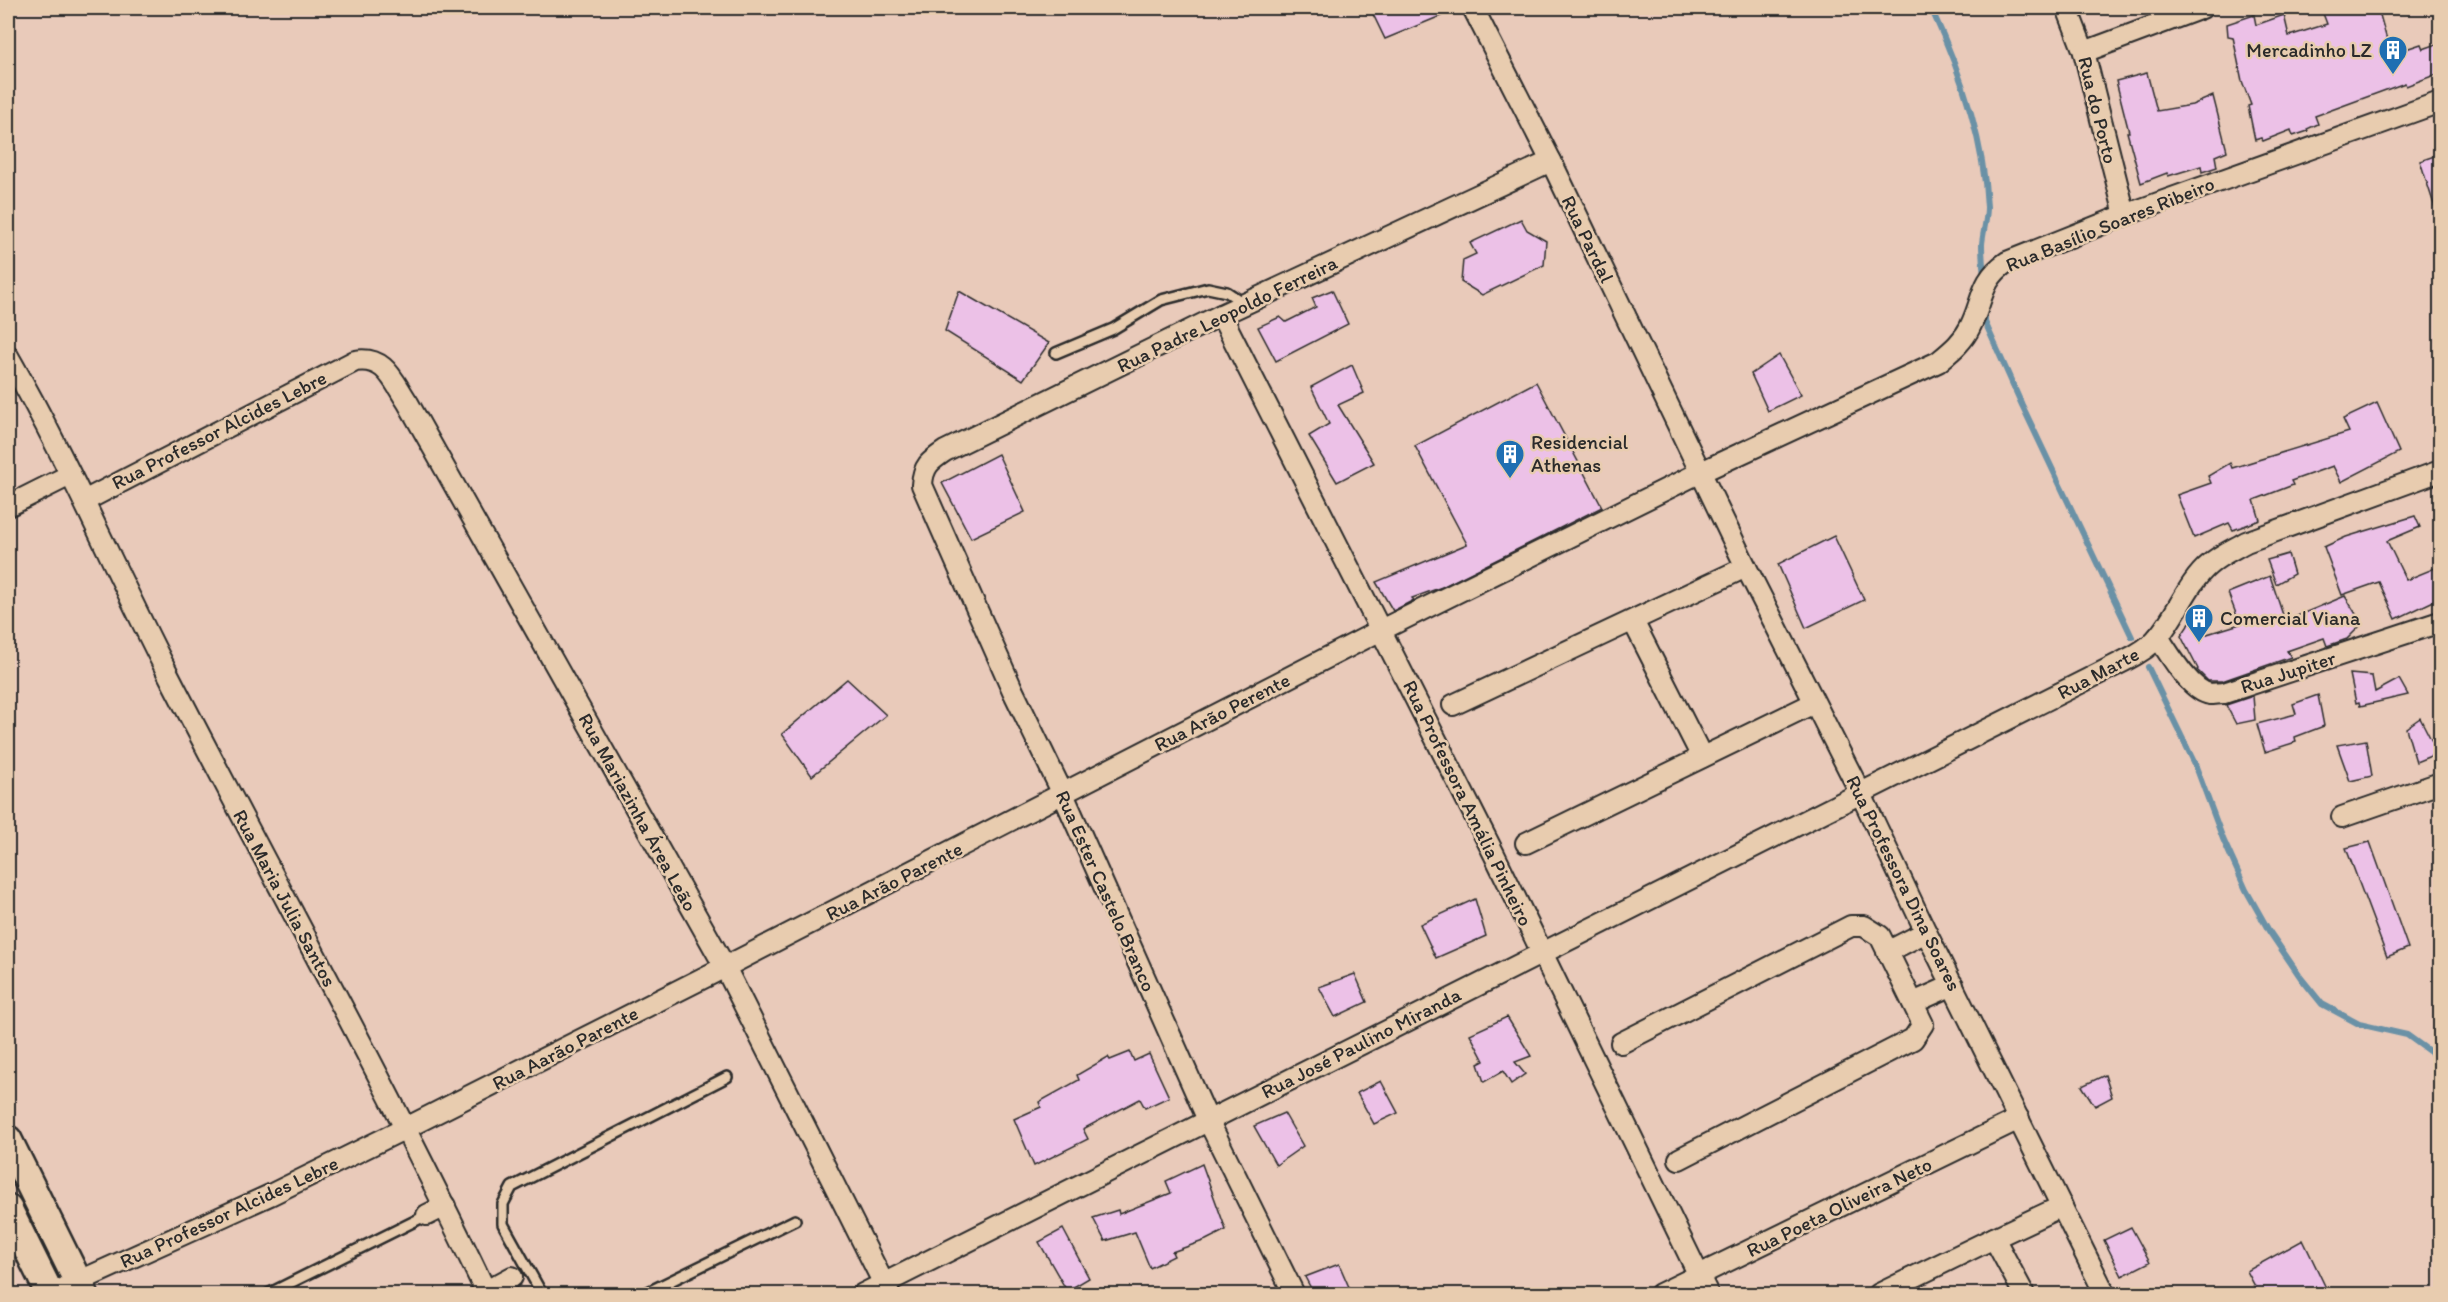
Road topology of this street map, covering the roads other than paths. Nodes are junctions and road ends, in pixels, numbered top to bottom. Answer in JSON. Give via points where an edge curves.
{"nodes":[{"id":1,"x":1473,"y":8,"type":"edge"},
{"id":2,"x":2067,"y":8,"type":"edge"},
{"id":3,"x":2202,"y":8,"type":"edge"},
{"id":4,"x":2084,"y":52,"type":"junction"},
{"id":5,"x":2440,"y":102,"type":"edge"},
{"id":6,"x":1551,"y":161,"type":"junction"},
{"id":7,"x":2125,"y":215,"type":"junction"},
{"id":8,"x":1245,"y":304,"type":"junction"},
{"id":9,"x":1221,"y":315,"type":"junction"},
{"id":10,"x":1056,"y":353,"type":"dead end"},
{"id":11,"x":8,"y":356,"type":"edge"},
{"id":12,"x":355,"y":361,"type":"joint"},
{"id":13,"x":2440,"y":471,"type":"edge"},
{"id":14,"x":1701,"y":472,"type":"junction"},
{"id":15,"x":70,"y":475,"type":"junction"},
{"id":16,"x":922,"y":485,"type":"joint"},
{"id":17,"x":84,"y":501,"type":"junction"},
{"id":18,"x":8,"y":506,"type":"edge"},
{"id":19,"x":1746,"y":567,"type":"junction"},
{"id":20,"x":1633,"y":621,"type":"junction"},
{"id":21,"x":2440,"y":622,"type":"edge"},
{"id":22,"x":1382,"y":630,"type":"junction"},
{"id":23,"x":2158,"y":638,"type":"junction"},
{"id":24,"x":1814,"y":704,"type":"junction"},
{"id":25,"x":1453,"y":705,"type":"dead end"},
{"id":26,"x":1702,"y":757,"type":"junction"},
{"id":27,"x":2440,"y":783,"type":"edge"},
{"id":28,"x":1063,"y":794,"type":"junction"},
{"id":29,"x":1861,"y":794,"type":"junction"},
{"id":30,"x":2342,"y":817,"type":"dead end"},
{"id":31,"x":1526,"y":843,"type":"dead end"},
{"id":32,"x":1926,"y":932,"type":"junction"},
{"id":33,"x":1887,"y":952,"type":"junction"},
{"id":34,"x":1541,"y":953,"type":"junction"},
{"id":35,"x":725,"y":968,"type":"junction"},
{"id":36,"x":1953,"y":985,"type":"junction"},
{"id":37,"x":1913,"y":1003,"type":"junction"},
{"id":38,"x":1621,"y":1043,"type":"dead end"},
{"id":39,"x":727,"y":1077,"type":"dead end"},
{"id":40,"x":2019,"y":1119,"type":"junction"},
{"id":41,"x":1208,"y":1120,"type":"junction"},
{"id":42,"x":406,"y":1128,"type":"junction"},
{"id":43,"x":8,"y":1140,"type":"edge"},
{"id":44,"x":1679,"y":1159,"type":"dead end"},
{"id":45,"x":445,"y":1206,"type":"junction"},
{"id":46,"x":2062,"y":1206,"type":"junction"},
{"id":47,"x":8,"y":1209,"type":"edge"},
{"id":48,"x":427,"y":1215,"type":"joint"},
{"id":49,"x":795,"y":1220,"type":"dead end"},
{"id":50,"x":1994,"y":1238,"type":"junction"},
{"id":51,"x":521,"y":1273,"type":"junction"},
{"id":52,"x":1698,"y":1275,"type":"junction"},
{"id":53,"x":81,"y":1288,"type":"edge"},
{"id":54,"x":886,"y":1289,"type":"edge"},
{"id":55,"x":486,"y":1293,"type":"edge"},
{"id":56,"x":50,"y":1294,"type":"edge"},
{"id":57,"x":268,"y":1294,"type":"edge"},
{"id":58,"x":542,"y":1294,"type":"edge"},
{"id":59,"x":644,"y":1294,"type":"edge"},
{"id":60,"x":863,"y":1294,"type":"edge"},
{"id":61,"x":1293,"y":1294,"type":"edge"},
{"id":62,"x":1660,"y":1294,"type":"edge"},
{"id":63,"x":1708,"y":1294,"type":"edge"},
{"id":64,"x":1879,"y":1294,"type":"edge"},
{"id":65,"x":2024,"y":1294,"type":"edge"},
{"id":66,"x":2105,"y":1294,"type":"edge"}],
"edges":[{"from":1,"to":6,"type":"street","name":"Rua Pardal"},
{"from":2,"to":4,"type":"street","name":"Rua do Porto"},
{"from":3,"to":4,"type":"street"},
{"from":4,"to":7,"type":"street","name":"Rua do Porto"},
{"from":5,"to":7,"type":"street","name":"Rua Basílio Soares Ribeiro"},
{"from":6,"to":8,"type":"street","name":"Rua Padre Leopoldo Ferreira"},
{"from":6,"to":14,"type":"street","name":"Rua Pardal"},
{"from":7,"to":14,"type":"street","name":"Rua Basílio Soares Ribeiro","via":[[1994,270],[1971,327],[1958,346],[1938,362]]},
{"from":8,"to":9,"type":"street","name":"Rua Padre Leopoldo Ferreira"},
{"from":8,"to":10,"type":"lane","via":[[1227,292],[1208,288],[1161,300],[1113,329]]},
{"from":9,"to":16,"type":"street","name":"Rua Padre Leopoldo Ferreira","via":[[945,451],[928,462]]},
{"from":9,"to":22,"type":"street","name":"Rua Professora Amália Pinheiro"},
{"from":11,"to":15,"type":"street","name":"Rua Maria Julia Santos"},
{"from":12,"to":17,"type":"street","name":"Rua Professor Alcides Lebre"},
{"from":12,"to":35,"type":"street","name":"Rua Mariazinha Área Leão","via":[[372,360],[381,365],[408,403]]},
{"from":13,"to":23,"type":"street","name":"Rua Marte","via":[[2246,542],[2226,553],[2199,576]]},
{"from":14,"to":19,"type":"street","name":"Rua Professora Dina Soares"},
{"from":14,"to":22,"type":"street"},
{"from":15,"to":17,"type":"street","name":"Rua Maria Julia Santos"},
{"from":15,"to":18,"type":"street"},
{"from":16,"to":28,"type":"street","name":"Rua Ester Castelo Branco"},
{"from":17,"to":42,"type":"street","name":"Rua Maria Julia Santos","via":[[164,665]]},
{"from":19,"to":20,"type":"street"},
{"from":19,"to":24,"type":"street","name":"Rua Professora Dina Soares"},
{"from":20,"to":25,"type":"street"},
{"from":20,"to":26,"type":"street"},
{"from":21,"to":23,"type":"street","name":"Rua Jupiter","via":[[2224,693],[2208,694],[2177,666]]},
{"from":22,"to":28,"type":"street","name":"Rua Arão Perente"},
{"from":22,"to":34,"type":"street","name":"Rua Professora Amália Pinheiro"},
{"from":23,"to":29,"type":"street","name":"Rua Marte","via":[[2124,662]]},
{"from":24,"to":26,"type":"street"},
{"from":24,"to":29,"type":"street","name":"Rua Professora Dina Soares"},
{"from":26,"to":31,"type":"street"},
{"from":27,"to":30,"type":"street"},
{"from":28,"to":35,"type":"street","name":"Rua Arão Parente"},
{"from":28,"to":41,"type":"street","name":"Rua Ester Castelo Branco"},
{"from":29,"to":32,"type":"street","name":"Rua Professora Dina Soares"},
{"from":29,"to":34,"type":"street","name":"Rua José Paulino Miranda"},
{"from":32,"to":33,"type":"street"},
{"from":32,"to":36,"type":"street","name":"Rua Professora Dina Soares"},
{"from":33,"to":37,"type":"street"},
{"from":33,"to":38,"type":"street","via":[[1880,936],[1864,926],[1851,926]]},
{"from":34,"to":41,"type":"street","name":"Rua José Paulino Miranda"},
{"from":34,"to":52,"type":"street","name":"Rua Professora Amália Pinheiro"},
{"from":35,"to":42,"type":"street","name":"Rua Aarão Parente"},
{"from":35,"to":54,"type":"street","name":"Rua Mariazinha Área Leão"},
{"from":36,"to":37,"type":"street"},
{"from":36,"to":40,"type":"street","name":"Rua Professora Dina Soares"},
{"from":37,"to":44,"type":"street","via":[[1923,1024],[1913,1039]]},
{"from":39,"to":51,"type":"lane","via":[[512,1187],[502,1204],[503,1224]]},
{"from":40,"to":46,"type":"street","name":"Rua Professora Dina Soares"},
{"from":40,"to":52,"type":"street","name":"Rua Poeta Oliveira Neto"},
{"from":41,"to":54,"type":"street","name":"Rua José Paulino Miranda"},
{"from":41,"to":61,"type":"street","name":"Rua Ester Castelo Branco"},
{"from":42,"to":45,"type":"street","name":"Rua Maria Julia Santos"},
{"from":42,"to":53,"type":"street","name":"Rua Professor Alcides Lebre"},
{"from":43,"to":53,"type":"street"},
{"from":45,"to":48,"type":"street"},
{"from":45,"to":55,"type":"street","name":"Rua Maria Julia Santos"},
{"from":46,"to":50,"type":"street"},
{"from":46,"to":66,"type":"street","name":"Rua Professora Dina Soares"},
{"from":47,"to":56,"type":"street"},
{"from":48,"to":57,"type":"lane"},
{"from":49,"to":59,"type":"lane"},
{"from":50,"to":64,"type":"street"},
{"from":50,"to":65,"type":"street"},
{"from":51,"to":55,"type":"street"},
{"from":51,"to":58,"type":"lane"},
{"from":52,"to":62,"type":"street","name":"Rua Poeta Oliveira Neto"},
{"from":52,"to":63,"type":"street","name":"Rua Professora Amália Pinheiro"},
{"from":53,"to":56,"type":"street","name":"Rua Professor Alcides Lebre"},
{"from":54,"to":60,"type":"street","name":"Rua José Paulino Miranda"}]}
